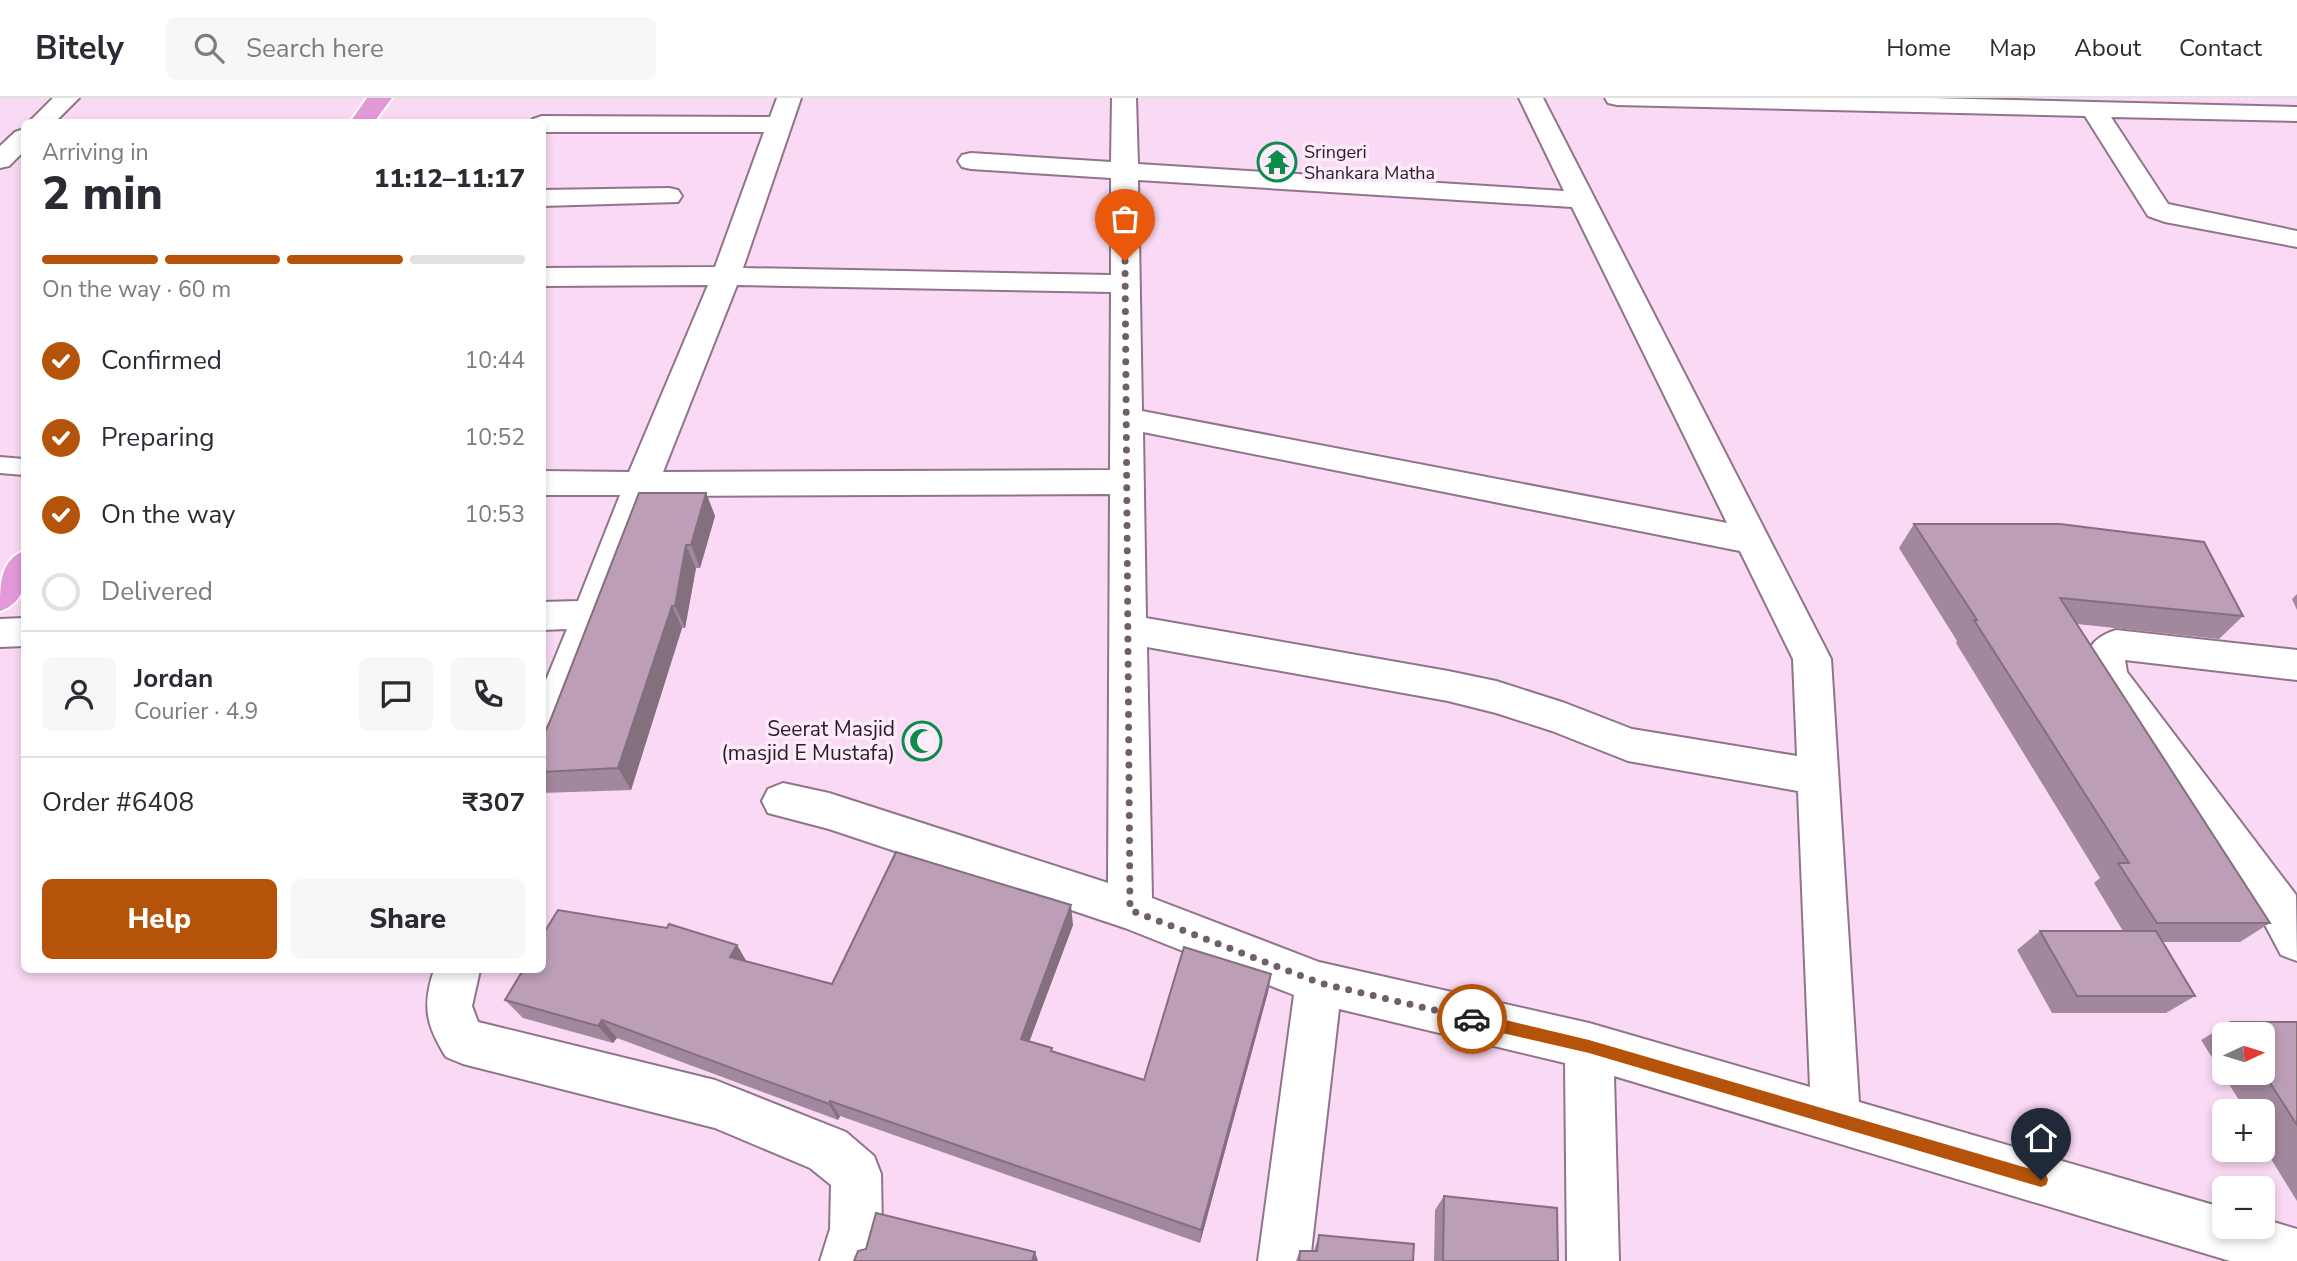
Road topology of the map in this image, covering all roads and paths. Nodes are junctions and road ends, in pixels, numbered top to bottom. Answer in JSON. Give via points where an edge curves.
{"nodes":[{"id":1,"x":67,"y":98,"type":"edge"},
{"id":2,"x":380,"y":98,"type":"edge"},
{"id":3,"x":645,"y":98,"type":"edge"},
{"id":4,"x":1124,"y":98,"type":"edge"},
{"id":5,"x":1531,"y":98,"type":"edge"},
{"id":6,"x":1617,"y":98,"type":"edge"},
{"id":7,"x":1635,"y":98,"type":"edge"},
{"id":8,"x":2167,"y":98,"type":"edge"},
{"id":9,"x":2093,"y":109,"type":"junction"},
{"id":10,"x":2190,"y":111,"type":"junction"},
{"id":11,"x":784,"y":112,"type":"edge"},
{"id":12,"x":2297,"y":114,"type":"edge"},
{"id":13,"x":44,"y":119,"type":"edge"},
{"id":14,"x":364,"y":119,"type":"edge"},
{"id":15,"x":546,"y":124,"type":"edge"},
{"id":16,"x":633,"y":124,"type":"junction"},
{"id":17,"x":21,"y":140,"type":"edge"},
{"id":18,"x":0,"y":160,"type":"edge"},
{"id":19,"x":971,"y":161,"type":"dead end"},
{"id":20,"x":1124,"y":172,"type":"junction"},
{"id":21,"x":669,"y":196,"type":"dead end"},
{"id":22,"x":546,"y":198,"type":"edge"},
{"id":23,"x":1582,"y":200,"type":"junction"},
{"id":24,"x":2297,"y":239,"type":"edge"},
{"id":25,"x":726,"y":276,"type":"junction"},
{"id":26,"x":546,"y":277,"type":"edge"},
{"id":27,"x":1125,"y":284,"type":"junction"},
{"id":28,"x":1126,"y":418,"type":"junction"},
{"id":29,"x":0,"y":465,"type":"edge"},
{"id":30,"x":21,"y":467,"type":"edge"},
{"id":31,"x":1127,"y":482,"type":"junction"},
{"id":32,"x":546,"y":483,"type":"edge"},
{"id":33,"x":641,"y":484,"type":"junction"},
{"id":34,"x":1753,"y":541,"type":"junction"},
{"id":35,"x":21,"y":568,"type":"edge"},
{"id":36,"x":0,"y":597,"type":"edge"},
{"id":37,"x":591,"y":615,"type":"junction"},
{"id":38,"x":546,"y":616,"type":"edge"},
{"id":39,"x":1128,"y":629,"type":"junction"},
{"id":40,"x":21,"y":632,"type":"edge"},
{"id":41,"x":0,"y":633,"type":"edge"},
{"id":42,"x":2297,"y":666,"type":"edge"},
{"id":43,"x":546,"y":732,"type":"edge"},
{"id":44,"x":1818,"y":777,"type":"junction"},
{"id":45,"x":783,"y":801,"type":"dead end"},
{"id":46,"x":1130,"y":910,"type":"junction"},
{"id":47,"x":2291,"y":920,"type":"edge"},
{"id":48,"x":456,"y":973,"type":"edge"},
{"id":49,"x":1320,"y":983,"type":"junction"},
{"id":50,"x":1589,"y":1046,"type":"junction"},
{"id":51,"x":1836,"y":1119,"type":"junction"},
{"id":52,"x":2297,"y":1255,"type":"edge"},
{"id":53,"x":846,"y":1261,"type":"edge"},
{"id":54,"x":1284,"y":1261,"type":"edge"},
{"id":55,"x":1593,"y":1261,"type":"edge"}],
"edges":[{"from":1,"to":13,"type":"street"},
{"from":2,"to":14,"type":"highway"},
{"from":3,"to":16,"type":"street"},
{"from":4,"to":20,"type":"street"},
{"from":5,"to":23,"type":"street"},
{"from":6,"to":7,"type":"street"},
{"from":7,"to":9,"type":"street"},
{"from":8,"to":10,"type":"street"},
{"from":9,"to":10,"type":"street"},
{"from":9,"to":24,"type":"street","via":[[2158,210]]},
{"from":10,"to":12,"type":"street"},
{"from":11,"to":16,"type":"street"},
{"from":11,"to":25,"type":"street"},
{"from":15,"to":16,"type":"street"},
{"from":17,"to":18,"type":"street"},
{"from":19,"to":20,"type":"street"},
{"from":20,"to":23,"type":"street"},
{"from":20,"to":27,"type":"street"},
{"from":21,"to":22,"type":"street"},
{"from":23,"to":34,"type":"street"},
{"from":25,"to":26,"type":"street"},
{"from":25,"to":27,"type":"street"},
{"from":25,"to":33,"type":"street"},
{"from":27,"to":28,"type":"street"},
{"from":28,"to":31,"type":"street"},
{"from":28,"to":34,"type":"street"},
{"from":29,"to":30,"type":"lane"},
{"from":31,"to":33,"type":"street"},
{"from":31,"to":39,"type":"street"},
{"from":32,"to":33,"type":"street"},
{"from":33,"to":37,"type":"street"},
{"from":34,"to":44,"type":"street","via":[[1812,659]]},
{"from":35,"to":36,"type":"highway"},
{"from":37,"to":38,"type":"street"},
{"from":37,"to":43,"type":"street"},
{"from":39,"to":44,"type":"street","via":[[1448,686],[1564,719],[1629,745]]},
{"from":39,"to":46,"type":"street"},
{"from":40,"to":41,"type":"street"},
{"from":42,"to":47,"type":"street","via":[[2139,646],[2116,645],[2105,655],[2109,676]]},
{"from":44,"to":51,"type":"street"},
{"from":45,"to":46,"type":"street","via":[[829,811]]},
{"from":46,"to":49,"type":"street"},
{"from":48,"to":53,"type":"street","via":[[447,1004],[452,1026],[463,1041],[715,1104],[828,1150],[856,1174],[856,1229]]},
{"from":49,"to":50,"type":"street"},
{"from":49,"to":54,"type":"street"},
{"from":50,"to":51,"type":"street"},
{"from":50,"to":55,"type":"street"},
{"from":51,"to":52,"type":"street"}]}
